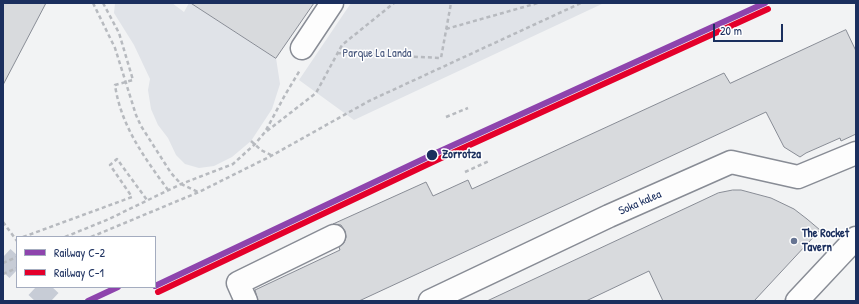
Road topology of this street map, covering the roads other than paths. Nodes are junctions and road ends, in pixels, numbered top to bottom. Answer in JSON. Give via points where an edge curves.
{"nodes":[{"id":1,"x":332,"y":3,"type":"edge"},
{"id":2,"x":302,"y":56,"type":"road end"},
{"id":3,"x":856,"y":154,"type":"edge"},
{"id":4,"x":334,"y":236,"type":"dead end"},
{"id":5,"x":856,"y":238,"type":"edge"},
{"id":6,"x":246,"y":301,"type":"edge"},
{"id":7,"x":430,"y":301,"type":"edge"},
{"id":8,"x":797,"y":301,"type":"edge"}],
"edges":[{"from":1,"to":2,"type":"street"},
{"from":3,"to":7,"type":"street","name":"Soka kalea","via":[[798,177],[731,162],[609,216]]},
{"from":4,"to":6,"type":"street","via":[[238,283]]},
{"from":5,"to":8,"type":"street"}]}
